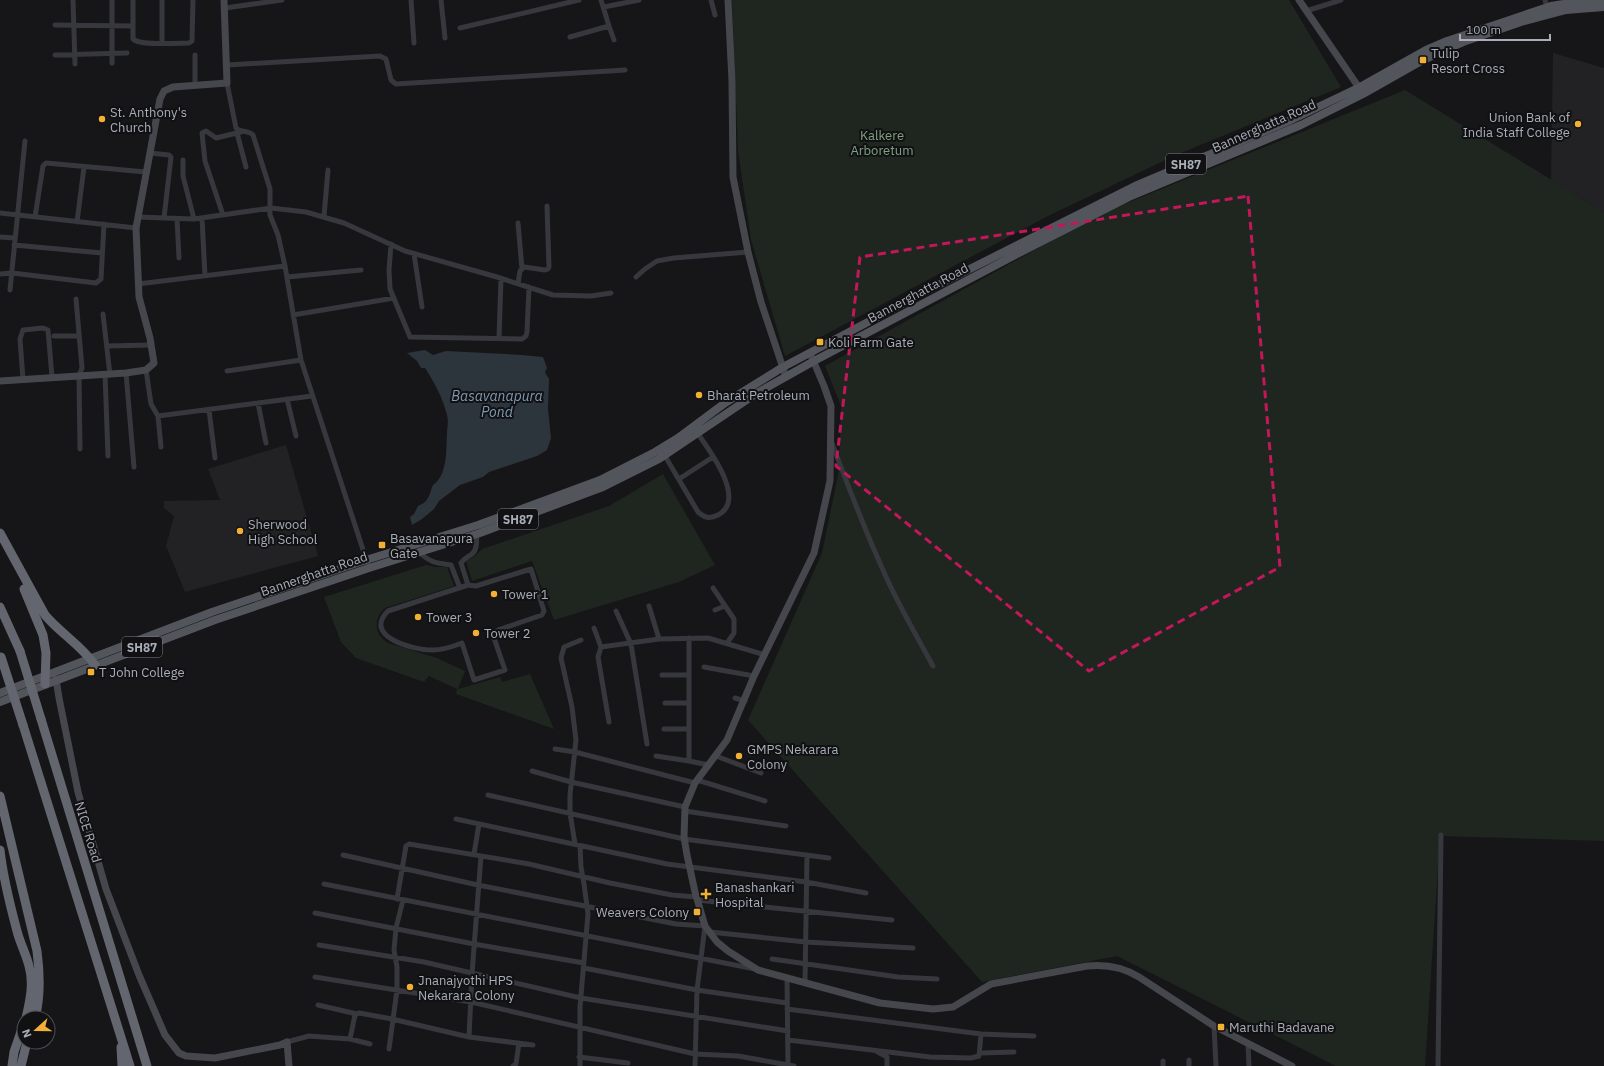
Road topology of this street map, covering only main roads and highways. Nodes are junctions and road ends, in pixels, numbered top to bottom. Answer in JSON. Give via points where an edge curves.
{"nodes":[{"id":1,"x":1604,"y":0,"type":"edge"},
{"id":2,"x":1546,"y":3,"type":"edge"},
{"id":3,"x":1604,"y":7,"type":"edge"},
{"id":4,"x":1362,"y":90,"type":"junction"},
{"id":5,"x":598,"y":485,"type":"junction"},
{"id":6,"x":0,"y":533,"type":"edge"},
{"id":7,"x":0,"y":544,"type":"edge"},
{"id":8,"x":367,"y":564,"type":"junction"},
{"id":9,"x":0,"y":607,"type":"edge"},
{"id":10,"x":0,"y":656,"type":"edge"},
{"id":11,"x":93,"y":662,"type":"junction"},
{"id":12,"x":45,"y":680,"type":"junction"},
{"id":13,"x":0,"y":693,"type":"edge"},
{"id":14,"x":0,"y":702,"type":"edge"},
{"id":15,"x":0,"y":796,"type":"edge"},
{"id":16,"x":0,"y":850,"type":"edge"},
{"id":17,"x":27,"y":1010,"type":"edge"},
{"id":18,"x":37,"y":1010,"type":"edge"},
{"id":19,"x":120,"y":1034,"type":"junction"},
{"id":20,"x":16,"y":1046,"type":"edge"},
{"id":21,"x":25,"y":1050,"type":"edge"},
{"id":22,"x":12,"y":1066,"type":"edge"},
{"id":23,"x":21,"y":1066,"type":"edge"},
{"id":24,"x":122,"y":1066,"type":"edge"},
{"id":25,"x":130,"y":1066,"type":"edge"},
{"id":26,"x":147,"y":1066,"type":"edge"}],
"edges":[{"from":1,"to":2,"type":"main road","name":"Bannerghatta Road","number":"SH87"},
{"from":2,"to":4,"type":"main road","name":"Bannerghatta Road","number":"SH87","via":[[1426,50]]},
{"from":3,"to":4,"type":"main road","name":"Bannerghatta Road","number":"SH87","via":[[1566,10],[1521,22],[1463,42]]},
{"from":4,"to":5,"type":"main road","name":"Bannerghatta Road","number":"SH87","via":[[1301,125],[1131,196],[1019,253],[786,377],[730,411],[665,456]]},
{"from":4,"to":5,"type":"main road","name":"Bannerghatta Road","number":"SH87","via":[[1134,186],[941,284],[783,367],[725,403],[678,438]]},
{"from":5,"to":8,"type":"main road","name":"Bannerghatta Road","number":"SH87"},
{"from":5,"to":8,"type":"main road","name":"Bannerghatta Road","number":"SH87","via":[[477,534],[420,553]]},
{"from":6,"to":11,"type":"highway","via":[[45,615]]},
{"from":7,"to":12,"type":"highway","via":[[24,589],[43,635],[46,653]]},
{"from":8,"to":11,"type":"main road","name":"Bannerghatta Road","number":"SH87","via":[[212,612]]},
{"from":9,"to":26,"type":"highway","name":"NICE Road","bridge":true,"via":[[20,651]]},
{"from":10,"to":19,"type":"highway","bridge":true},
{"from":11,"to":12,"type":"main road","name":"Bannerghatta Road","number":"SH87"},
{"from":11,"to":12,"type":"main road","name":"Bannerghatta Road","number":"SH87","via":[[56,679]]},
{"from":12,"to":13,"type":"main road","name":"Bannerghatta Road","number":"SH87"},
{"from":12,"to":14,"type":"main road","name":"Bannerghatta Road","number":"SH87"},
{"from":15,"to":18,"type":"highway","via":[[37,952],[40,976]]},
{"from":16,"to":17,"type":"highway","via":[[17,933],[31,976]]},
{"from":19,"to":24,"type":"highway"},
{"from":19,"to":25,"type":"highway"},
{"from":20,"to":22,"type":"highway"},
{"from":21,"to":23,"type":"highway"}]}
